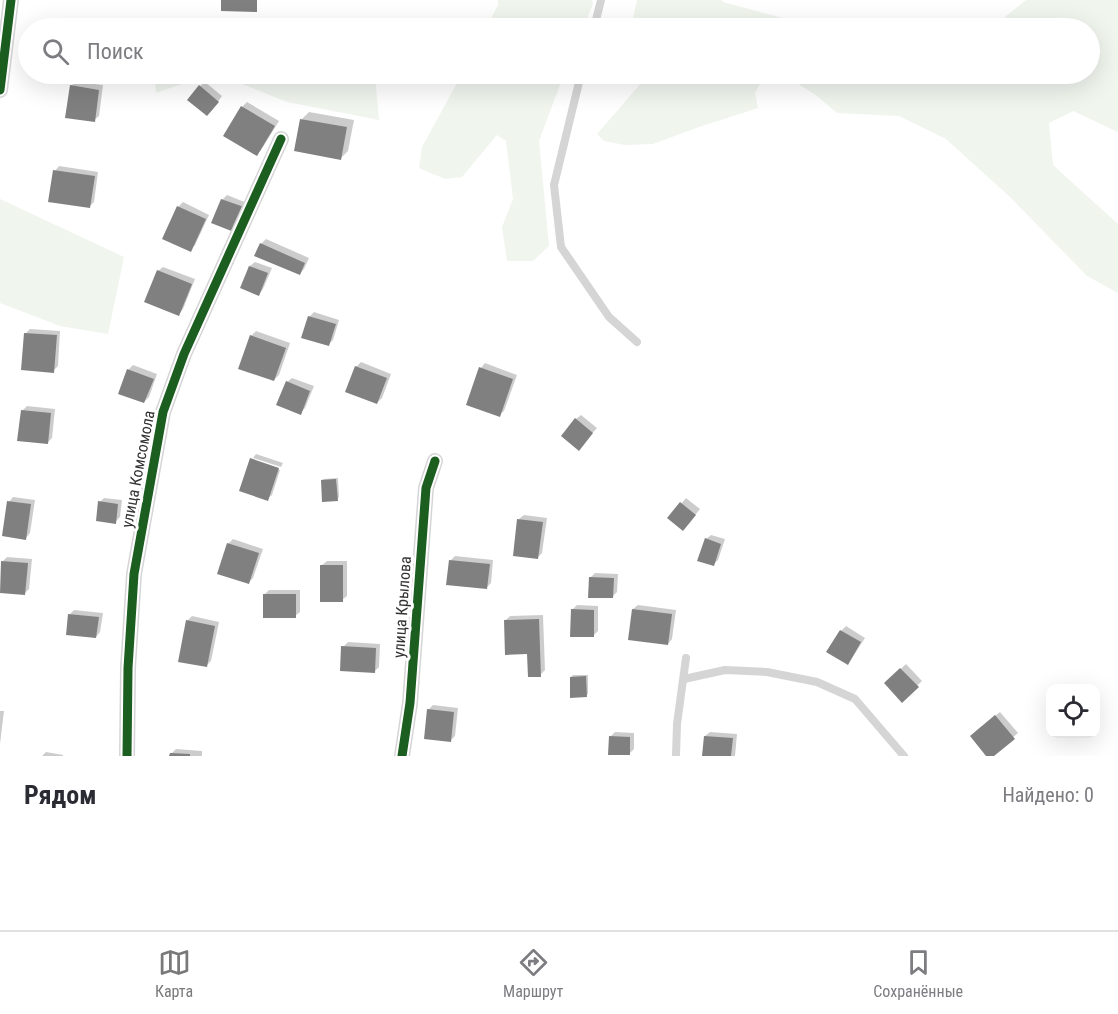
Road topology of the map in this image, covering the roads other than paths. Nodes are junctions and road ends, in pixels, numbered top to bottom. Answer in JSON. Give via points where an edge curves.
{"nodes":[{"id":1,"x":11,"y":0,"type":"edge"},
{"id":2,"x":601,"y":0,"type":"edge"},
{"id":3,"x":596,"y":18,"type":"edge"},
{"id":4,"x":579,"y":84,"type":"edge"},
{"id":5,"x":0,"y":90,"type":"edge"},
{"id":6,"x":281,"y":139,"type":"dead end"},
{"id":7,"x":637,"y":342,"type":"dead end"},
{"id":8,"x":435,"y":461,"type":"dead end"},
{"id":9,"x":686,"y":658,"type":"dead end"},
{"id":10,"x":684,"y":679,"type":"junction"},
{"id":11,"x":128,"y":756,"type":"edge"},
{"id":12,"x":402,"y":756,"type":"edge"},
{"id":13,"x":676,"y":756,"type":"edge"},
{"id":14,"x":904,"y":756,"type":"edge"}],
"edges":[{"from":1,"to":5,"type":"street"},
{"from":2,"to":3,"type":"lane"},
{"from":4,"to":7,"type":"lane","via":[[554,185],[561,247],[609,317]]},
{"from":6,"to":11,"type":"street","name":"улица Комсомола","via":[[184,354],[163,412],[134,574]]},
{"from":8,"to":12,"type":"street","name":"улица Крылова","via":[[426,488],[410,703]]},
{"from":9,"to":10,"type":"lane"},
{"from":10,"to":13,"type":"lane"},
{"from":10,"to":14,"type":"lane","via":[[725,670],[767,672],[817,682],[857,700]]}]}
